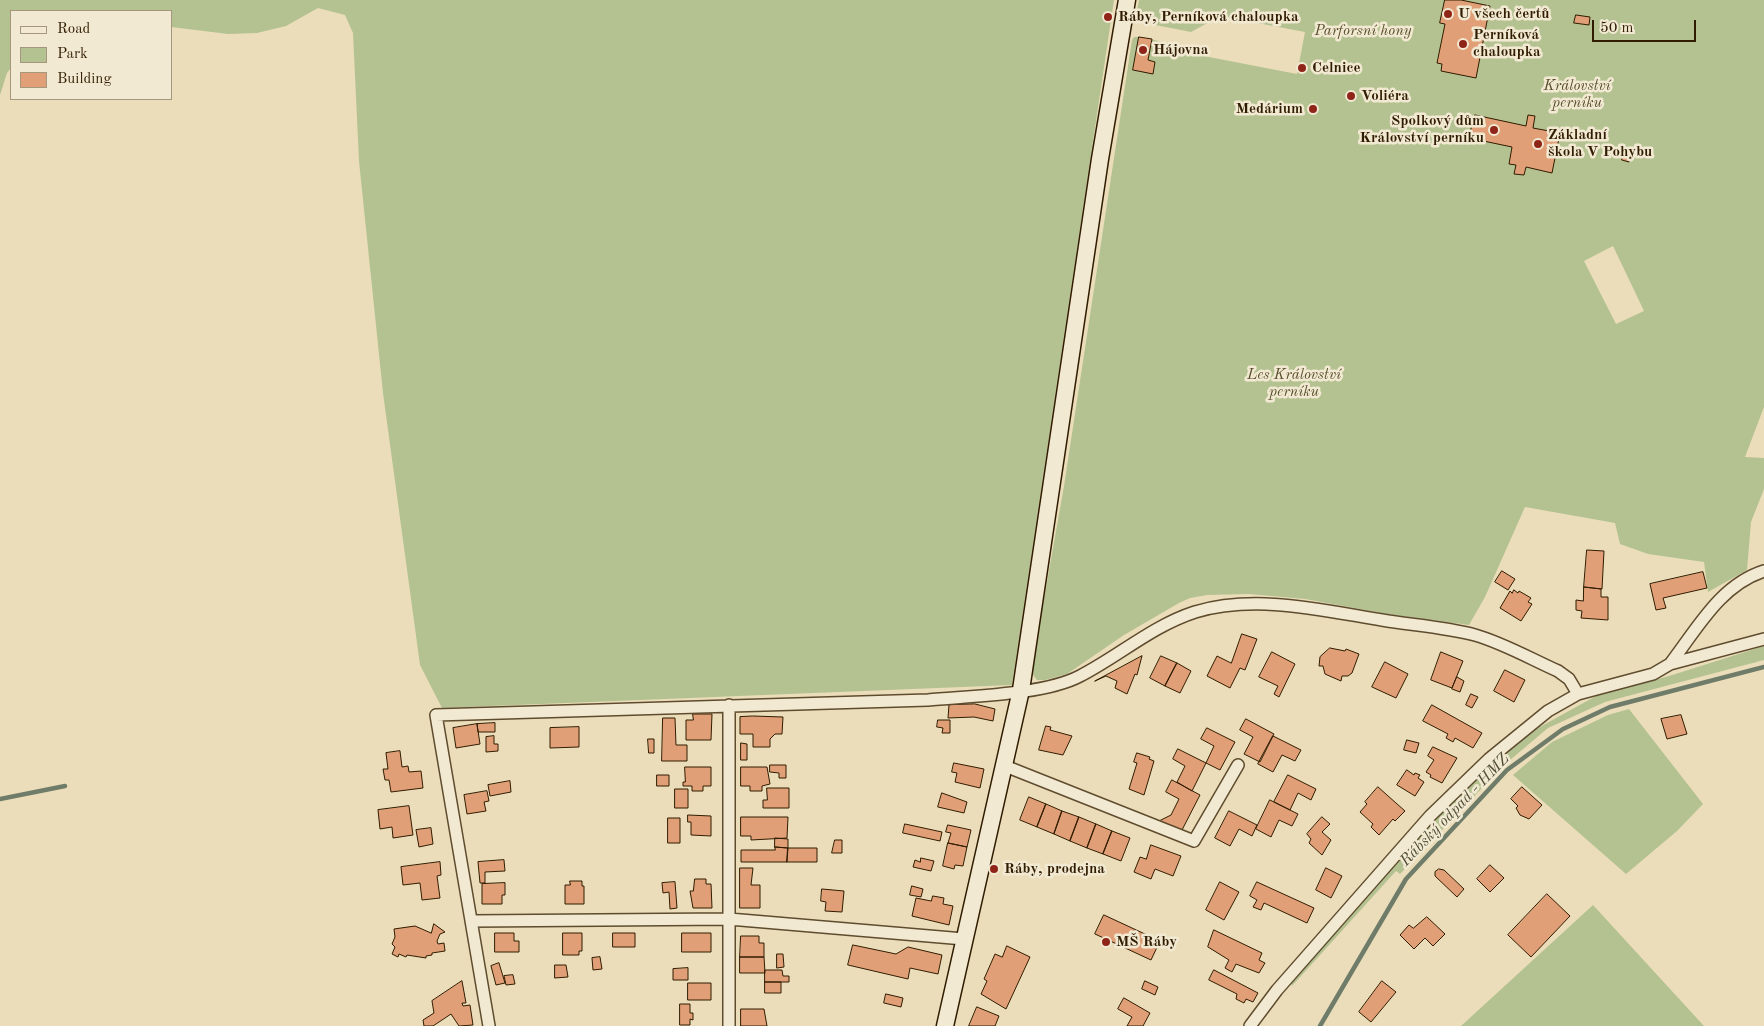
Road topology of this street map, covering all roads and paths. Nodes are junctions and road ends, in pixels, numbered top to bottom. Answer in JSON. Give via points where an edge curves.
{"nodes":[{"id":1,"x":1127,"y":0,"type":"edge"},
{"id":2,"x":1764,"y":571,"type":"edge"},
{"id":3,"x":1764,"y":640,"type":"edge"},
{"id":4,"x":1670,"y":664,"type":"junction"},
{"id":5,"x":1021,"y":690,"type":"junction"},
{"id":6,"x":1578,"y":694,"type":"junction"},
{"id":7,"x":729,"y":705,"type":"junction"},
{"id":8,"x":1238,"y":765,"type":"dead end"},
{"id":9,"x":1005,"y":766,"type":"junction"},
{"id":10,"x":729,"y":919,"type":"junction"},
{"id":11,"x":472,"y":921,"type":"junction"},
{"id":12,"x":964,"y":939,"type":"junction"},
{"id":13,"x":489,"y":1026,"type":"edge"},
{"id":14,"x":729,"y":1026,"type":"edge"},
{"id":15,"x":945,"y":1026,"type":"edge"},
{"id":16,"x":1250,"y":1026,"type":"edge"}],
"edges":[{"from":1,"to":5,"type":"street","via":[[1100,159]]},
{"from":2,"to":4,"type":"street","via":[[1722,596]]},
{"from":3,"to":4,"type":"street"},
{"from":4,"to":6,"type":"street","via":[[1653,674]]},
{"from":5,"to":6,"type":"street","via":[[1052,686],[1079,677],[1177,618],[1217,606],[1274,604],[1475,635],[1558,670],[1569,679]]},
{"from":5,"to":7,"type":"street","via":[[928,700]]},
{"from":5,"to":9,"type":"street"},
{"from":6,"to":16,"type":"street","via":[[1548,711],[1489,759],[1430,816],[1277,990]]},
{"from":7,"to":10,"type":"street"},
{"from":7,"to":11,"type":"street","via":[[436,715]]},
{"from":8,"to":9,"type":"street","via":[[1194,841]]},
{"from":9,"to":12,"type":"street"},
{"from":10,"to":11,"type":"street"},
{"from":10,"to":12,"type":"street"},
{"from":10,"to":14,"type":"street"},
{"from":11,"to":13,"type":"street"},
{"from":12,"to":15,"type":"street"}]}
